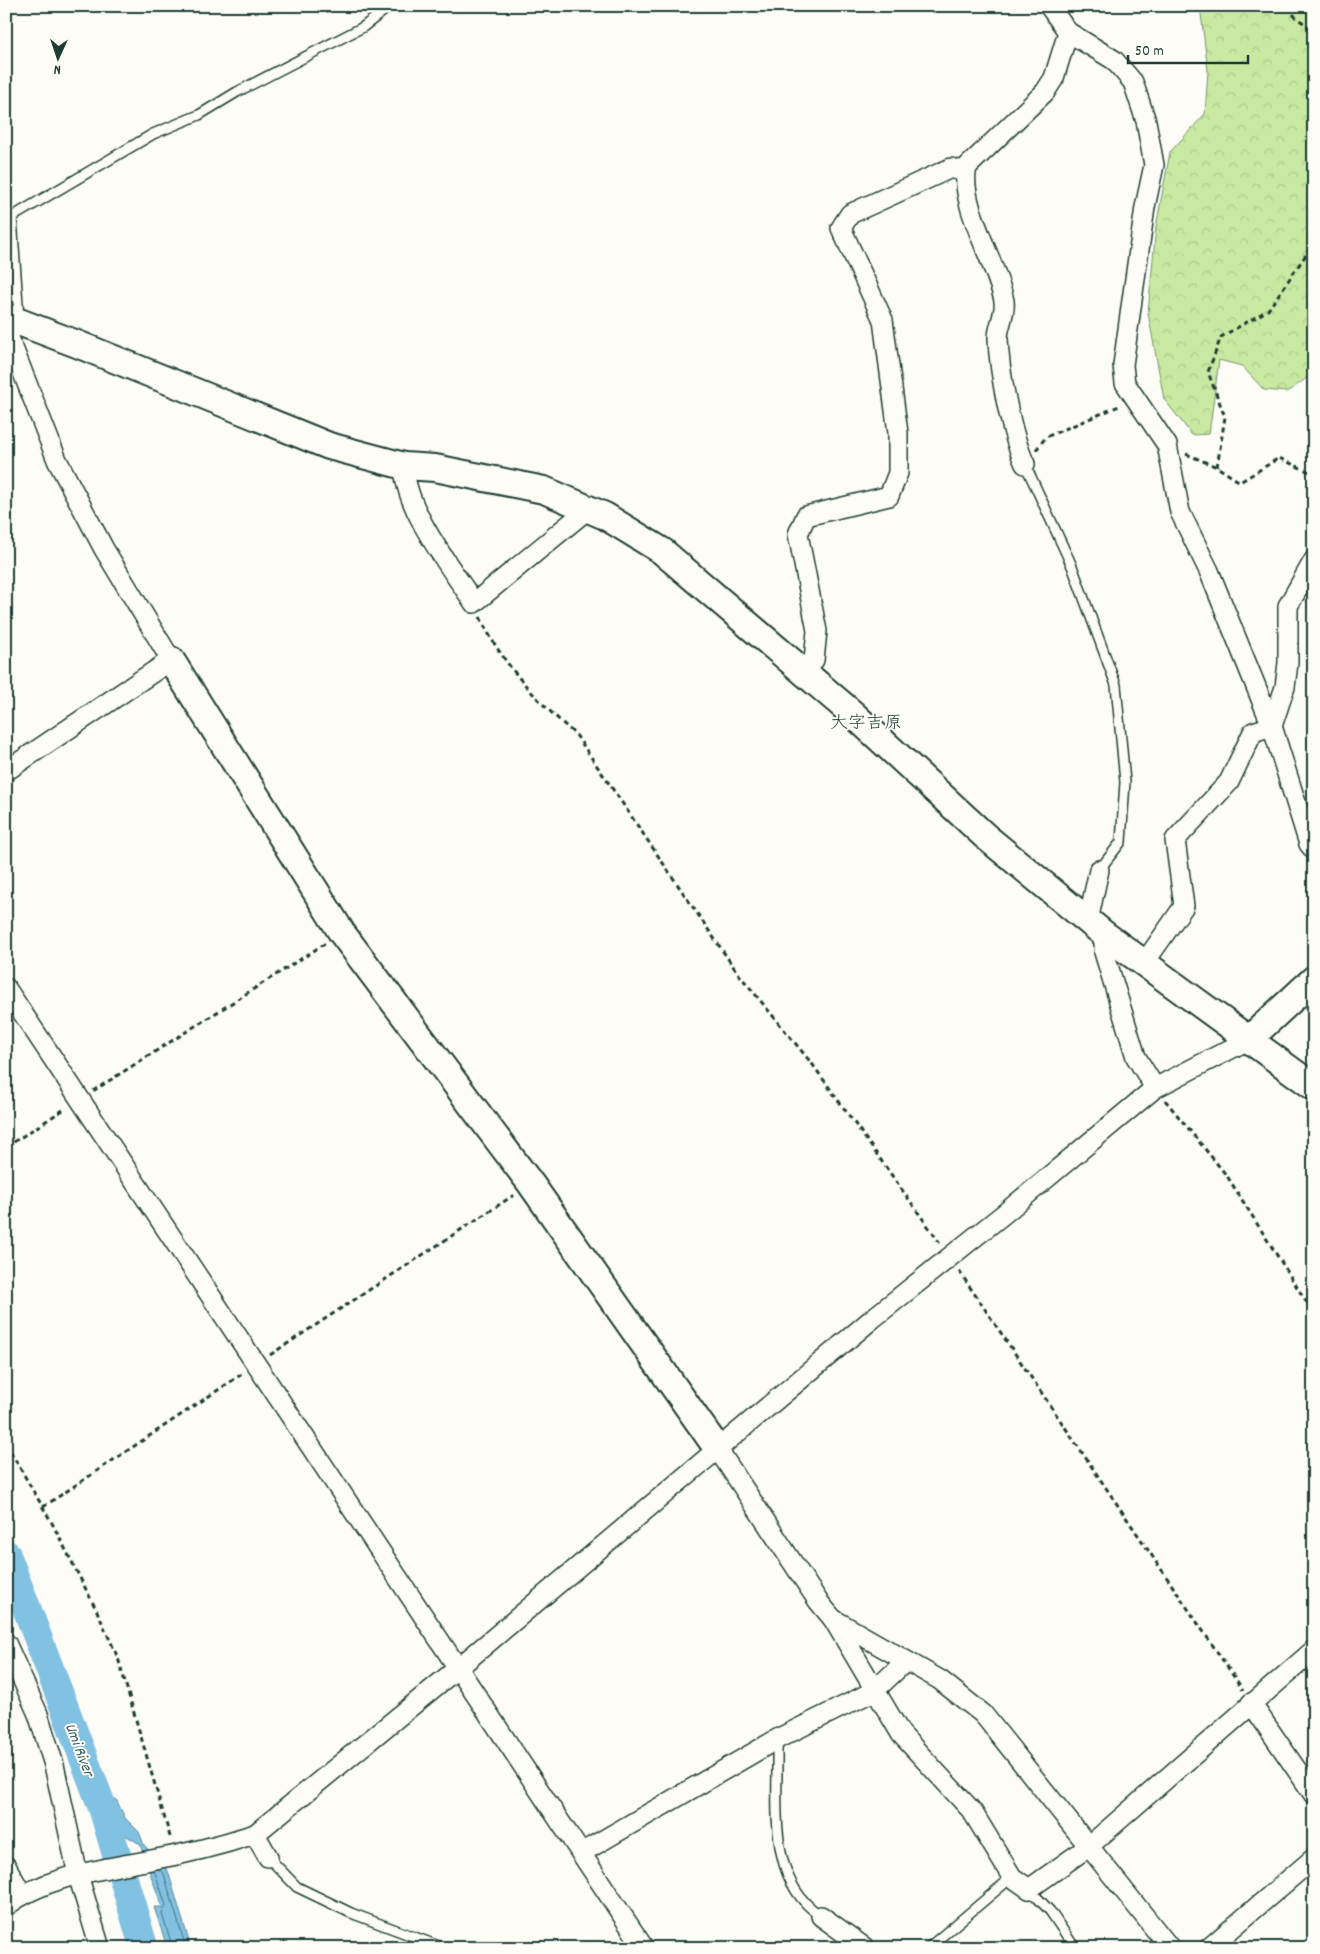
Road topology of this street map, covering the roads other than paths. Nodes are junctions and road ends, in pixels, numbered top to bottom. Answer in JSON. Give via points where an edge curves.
{"nodes":[{"id":1,"x":390,"y":6,"type":"edge"},
{"id":2,"x":1049,"y":6,"type":"edge"},
{"id":3,"x":1068,"y":32,"type":"junction"},
{"id":4,"x":965,"y":172,"type":"junction"},
{"id":5,"x":11,"y":323,"type":"edge"},
{"id":6,"x":1025,"y":464,"type":"joint"},
{"id":7,"x":404,"y":466,"type":"junction"},
{"id":8,"x":588,"y":509,"type":"junction"},
{"id":9,"x":1314,"y":560,"type":"edge"},
{"id":10,"x":171,"y":660,"type":"junction"},
{"id":11,"x":802,"y":672,"type":"junction"},
{"id":12,"x":1272,"y":726,"type":"junction"},
{"id":13,"x":6,"y":771,"type":"edge"},
{"id":14,"x":1314,"y":850,"type":"edge"},
{"id":15,"x":1099,"y":870,"type":"joint"},
{"id":16,"x":1096,"y":928,"type":"junction"},
{"id":17,"x":1145,"y":962,"type":"junction"},
{"id":18,"x":1314,"y":979,"type":"edge"},
{"id":19,"x":6,"y":988,"type":"edge"},
{"id":20,"x":1248,"y":1040,"type":"junction"},
{"id":21,"x":1314,"y":1087,"type":"edge"},
{"id":22,"x":1155,"y":1088,"type":"junction"},
{"id":23,"x":717,"y":1448,"type":"junction"},
{"id":24,"x":833,"y":1619,"type":"junction"},
{"id":25,"x":6,"y":1643,"type":"edge"},
{"id":26,"x":1314,"y":1650,"type":"edge"},
{"id":27,"x":906,"y":1661,"type":"junction"},
{"id":28,"x":458,"y":1668,"type":"junction"},
{"id":29,"x":874,"y":1691,"type":"junction"},
{"id":30,"x":1252,"y":1703,"type":"junction"},
{"id":31,"x":779,"y":1738,"type":"junction"},
{"id":32,"x":1314,"y":1795,"type":"edge"},
{"id":33,"x":255,"y":1834,"type":"junction"},
{"id":34,"x":1088,"y":1847,"type":"junction"},
{"id":35,"x":581,"y":1853,"type":"junction"},
{"id":36,"x":268,"y":1857,"type":"joint"},
{"id":37,"x":1314,"y":1858,"type":"edge"},
{"id":38,"x":6,"y":1866,"type":"edge"},
{"id":39,"x":84,"y":1874,"type":"junction"},
{"id":40,"x":1012,"y":1876,"type":"junction"},
{"id":41,"x":1029,"y":1889,"type":"junction"},
{"id":42,"x":22,"y":1894,"type":"junction"},
{"id":43,"x":6,"y":1906,"type":"edge"},
{"id":44,"x":821,"y":1916,"type":"joint"},
{"id":45,"x":100,"y":1948,"type":"edge"},
{"id":46,"x":444,"y":1948,"type":"edge"},
{"id":47,"x":644,"y":1948,"type":"edge"},
{"id":48,"x":865,"y":1948,"type":"edge"},
{"id":49,"x":928,"y":1948,"type":"edge"},
{"id":50,"x":1075,"y":1948,"type":"edge"},
{"id":51,"x":1170,"y":1948,"type":"edge"},
{"id":52,"x":1209,"y":1948,"type":"edge"}],
"edges":[{"from":1,"to":5,"type":"lane","via":[[363,27],[199,115],[153,134],[12,217]]},
{"from":2,"to":3,"type":"street"},
{"from":3,"to":4,"type":"street","via":[[1054,78],[1045,92]]},
{"from":3,"to":12,"type":"street","via":[[1114,60],[1133,82],[1146,121],[1154,165],[1123,365],[1125,383],[1168,445],[1180,512],[1209,571]]},
{"from":4,"to":6,"type":"street","via":[[969,202],[1004,302],[998,338],[1007,402],[1018,449]]},
{"from":4,"to":11,"type":"street","via":[[951,168],[850,214],[841,228],[883,320],[898,433],[898,473],[889,496],[806,516],[798,534],[817,630],[814,660]]},
{"from":5,"to":7,"type":"street","via":[[321,443]]},
{"from":5,"to":10,"type":"street","via":[[57,460],[104,549]]},
{"from":6,"to":15,"type":"lane","via":[[1072,566],[1116,686],[1126,782],[1121,842]]},
{"from":7,"to":8,"type":"street","via":[[435,468],[544,490]]},
{"from":7,"to":8,"type":"street","via":[[404,478],[415,510],[474,603]]},
{"from":8,"to":11,"type":"street","via":[[662,551]]},
{"from":9,"to":12,"type":"street","via":[[1288,606],[1285,687]]},
{"from":10,"to":13,"type":"street"},
{"from":10,"to":23,"type":"street","via":[[342,933],[531,1184]]},
{"from":11,"to":16,"type":"street","via":[[854,715],[985,836]]},
{"from":12,"to":14,"type":"street"},
{"from":12,"to":17,"type":"street","via":[[1253,732],[1229,782],[1175,840],[1184,906]]},
{"from":15,"to":16,"type":"street"},
{"from":16,"to":17,"type":"street"},
{"from":16,"to":22,"type":"street","via":[[1136,1057]]},
{"from":17,"to":20,"type":"street"},
{"from":18,"to":20,"type":"street"},
{"from":19,"to":28,"type":"street"},
{"from":20,"to":21,"type":"street"},
{"from":20,"to":22,"type":"street"},
{"from":22,"to":23,"type":"street"},
{"from":23,"to":24,"type":"street"},
{"from":23,"to":28,"type":"street"},
{"from":24,"to":27,"type":"street"},
{"from":24,"to":29,"type":"street"},
{"from":25,"to":39,"type":"street","via":[[38,1714]]},
{"from":26,"to":30,"type":"street"},
{"from":27,"to":29,"type":"street"},
{"from":27,"to":34,"type":"street","via":[[940,1680],[983,1714]]},
{"from":28,"to":33,"type":"street"},
{"from":28,"to":35,"type":"street"},
{"from":29,"to":31,"type":"street"},
{"from":29,"to":40,"type":"street","via":[[901,1734],[972,1811]]},
{"from":30,"to":32,"type":"street"},
{"from":30,"to":34,"type":"street"},
{"from":31,"to":35,"type":"street"},
{"from":31,"to":44,"type":"lane","via":[[780,1854],[797,1894]]},
{"from":33,"to":36,"type":"street"},
{"from":33,"to":39,"type":"street","via":[[175,1856]]},
{"from":34,"to":41,"type":"street"},
{"from":34,"to":51,"type":"street"},
{"from":35,"to":47,"type":"street"},
{"from":36,"to":46,"type":"lane","via":[[297,1888],[351,1913]]},
{"from":37,"to":52,"type":"street"},
{"from":38,"to":42,"type":"street"},
{"from":39,"to":42,"type":"street"},
{"from":39,"to":45,"type":"street"},
{"from":40,"to":41,"type":"street"},
{"from":40,"to":49,"type":"lane"},
{"from":41,"to":50,"type":"lane","via":[[1050,1911]]},
{"from":42,"to":43,"type":"street"},
{"from":44,"to":48,"type":"street"}]}
